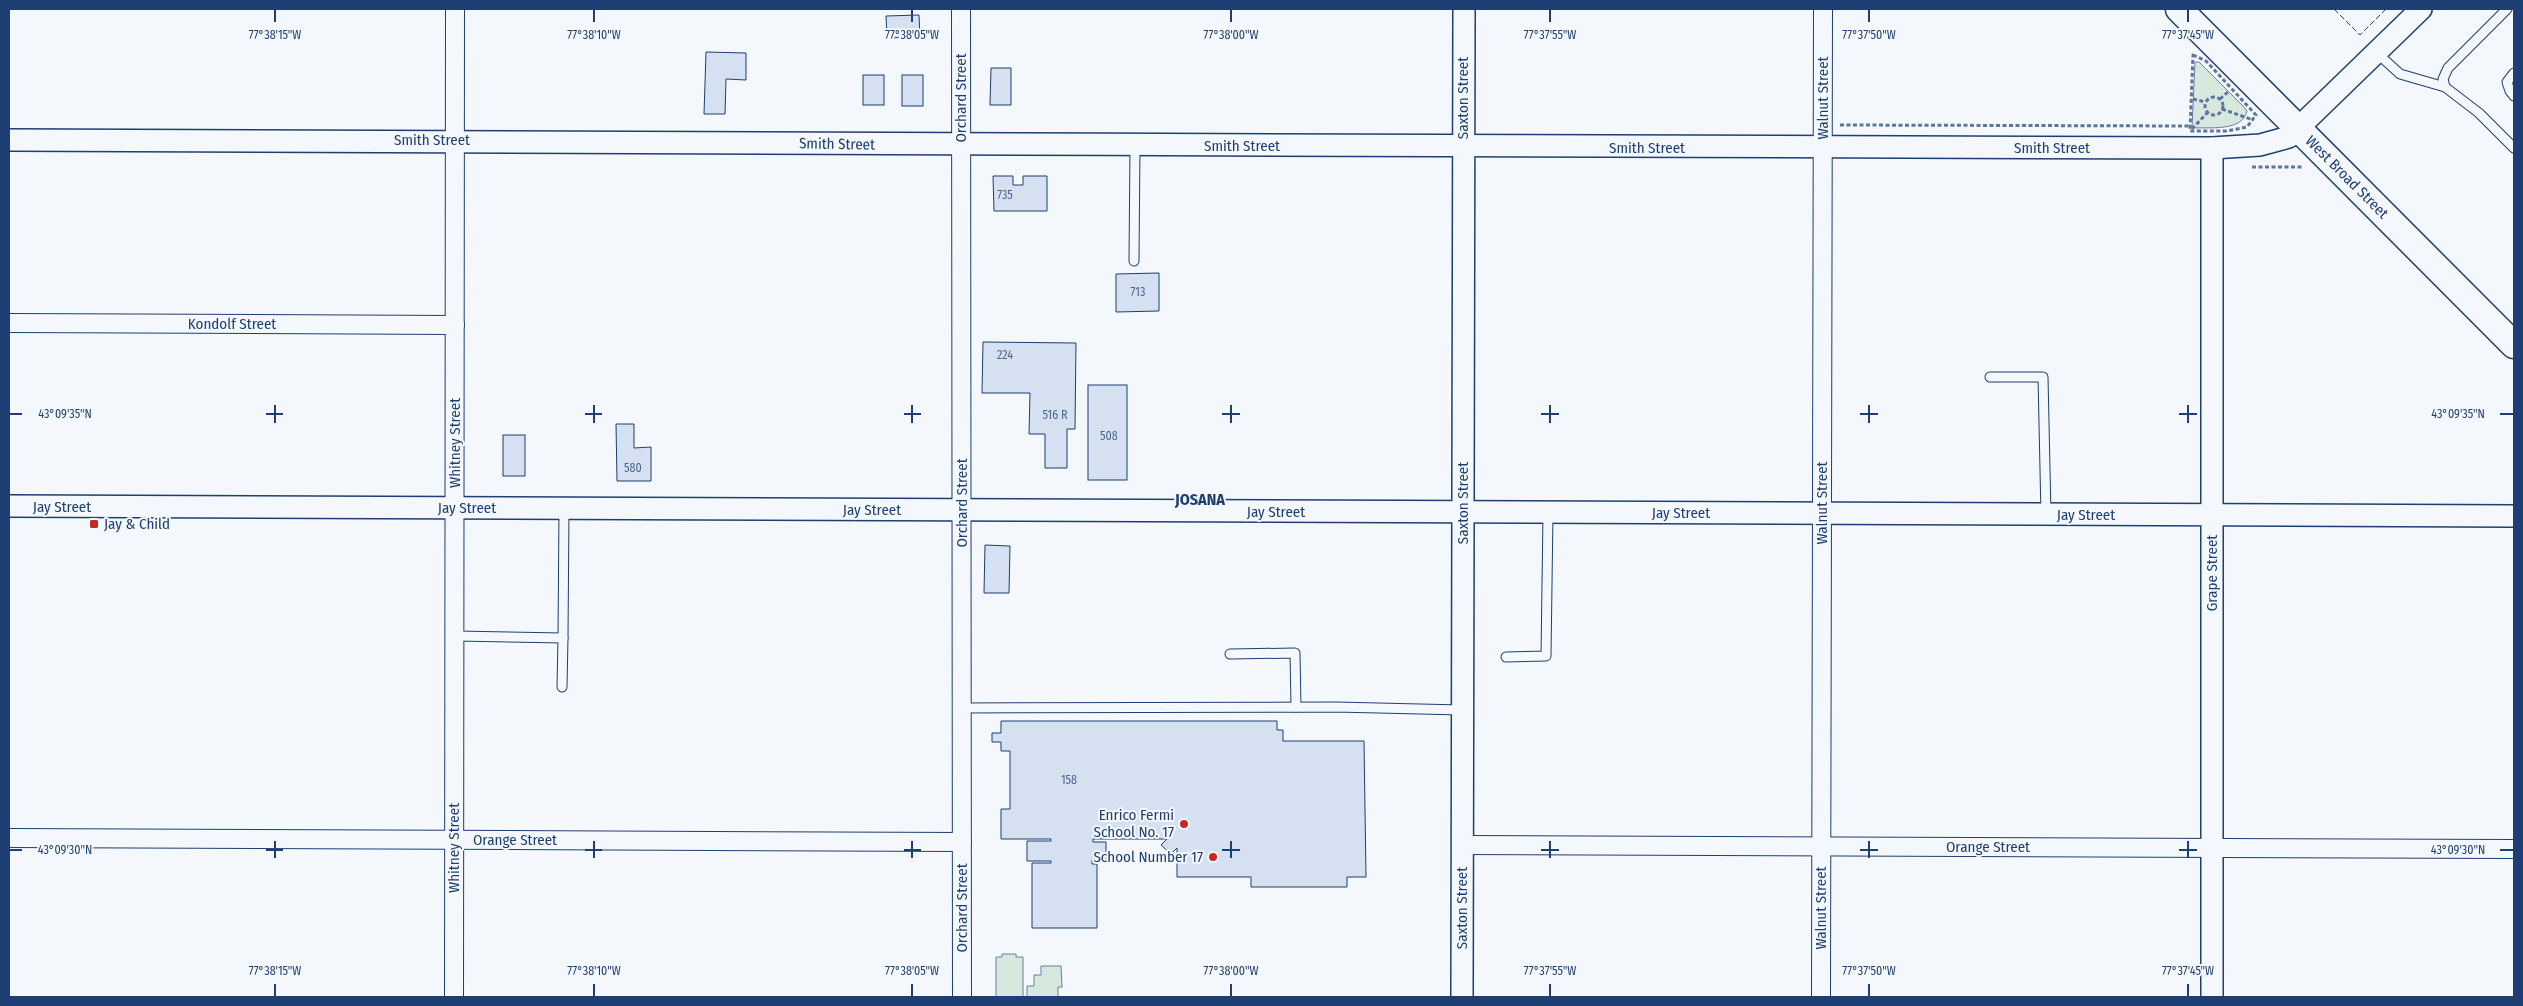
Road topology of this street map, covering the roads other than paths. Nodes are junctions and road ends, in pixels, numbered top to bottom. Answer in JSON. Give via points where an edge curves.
{"nodes":[{"id":1,"x":455,"y":9,"type":"edge"},
{"id":2,"x":961,"y":9,"type":"edge"},
{"id":3,"x":1464,"y":9,"type":"edge"},
{"id":4,"x":1823,"y":9,"type":"edge"},
{"id":5,"x":2178,"y":9,"type":"edge"},
{"id":6,"x":2421,"y":9,"type":"edge"},
{"id":7,"x":2507,"y":9,"type":"edge"},
{"id":8,"x":2377,"y":53,"type":"junction"},
{"id":9,"x":2514,"y":73,"type":"edge"},
{"id":10,"x":2445,"y":87,"type":"junction"},
{"id":11,"x":2514,"y":96,"type":"edge"},
{"id":12,"x":2299,"y":129,"type":"junction"},
{"id":13,"x":9,"y":140,"type":"edge"},
{"id":14,"x":455,"y":140,"type":"junction"},
{"id":15,"x":961,"y":145,"type":"junction"},
{"id":16,"x":1135,"y":146,"type":"junction"},
{"id":17,"x":1463,"y":147,"type":"junction"},
{"id":18,"x":1823,"y":148,"type":"junction"},
{"id":19,"x":2212,"y":148,"type":"junction"},
{"id":20,"x":2514,"y":148,"type":"edge"},
{"id":21,"x":1134,"y":261,"type":"dead end"},
{"id":22,"x":9,"y":323,"type":"edge"},
{"id":23,"x":455,"y":325,"type":"junction"},
{"id":24,"x":2514,"y":345,"type":"edge"},
{"id":25,"x":1990,"y":377,"type":"dead end"},
{"id":26,"x":9,"y":506,"type":"edge"},
{"id":27,"x":455,"y":508,"type":"junction"},
{"id":28,"x":564,"y":508,"type":"junction"},
{"id":29,"x":962,"y":510,"type":"junction"},
{"id":30,"x":1463,"y":512,"type":"junction"},
{"id":31,"x":1548,"y":513,"type":"junction"},
{"id":32,"x":1822,"y":514,"type":"junction"},
{"id":33,"x":2046,"y":515,"type":"junction"},
{"id":34,"x":2212,"y":516,"type":"junction"},
{"id":35,"x":2514,"y":516,"type":"edge"},
{"id":36,"x":455,"y":636,"type":"junction"},
{"id":37,"x":562,"y":638,"type":"junction"},
{"id":38,"x":1230,"y":654,"type":"dead end"},
{"id":39,"x":1506,"y":657,"type":"dead end"},
{"id":40,"x":562,"y":687,"type":"dead end"},
{"id":41,"x":1296,"y":707,"type":"junction"},
{"id":42,"x":962,"y":708,"type":"junction"},
{"id":43,"x":1462,"y":710,"type":"junction"},
{"id":44,"x":9,"y":838,"type":"edge"},
{"id":45,"x":454,"y":840,"type":"junction"},
{"id":46,"x":962,"y":842,"type":"junction"},
{"id":47,"x":1462,"y":845,"type":"junction"},
{"id":48,"x":1821,"y":847,"type":"junction"},
{"id":49,"x":2212,"y":848,"type":"junction"},
{"id":50,"x":2514,"y":849,"type":"edge"},
{"id":51,"x":454,"y":997,"type":"edge"},
{"id":52,"x":962,"y":997,"type":"edge"},
{"id":53,"x":1462,"y":997,"type":"edge"},
{"id":54,"x":1821,"y":997,"type":"edge"},
{"id":55,"x":2212,"y":997,"type":"edge"}],
"edges":[{"from":1,"to":14,"type":"street","name":"Whitney Street"},
{"from":2,"to":15,"type":"street","name":"Orchard Street"},
{"from":3,"to":17,"type":"street","name":"Saxton Street"},
{"from":4,"to":18,"type":"street","name":"Walnut Street"},
{"from":5,"to":12,"type":"main road","name":"West Broad Street"},
{"from":6,"to":8,"type":"street","name":"Smith Street"},
{"from":7,"to":10,"type":"lane","via":[[2448,68],[2443,79]]},
{"from":8,"to":10,"type":"lane","via":[[2400,74]]},
{"from":8,"to":12,"type":"street","name":"Smith Street"},
{"from":9,"to":11,"type":"lane","via":[[2507,82]]},
{"from":10,"to":20,"type":"lane","via":[[2479,113]]},
{"from":12,"to":19,"type":"street","name":"Smith Street","via":[[2289,138],[2276,142]]},
{"from":12,"to":24,"type":"main road","name":"West Broad Street"},
{"from":13,"to":14,"type":"street","name":"Smith Street"},
{"from":14,"to":15,"type":"street","name":"Smith Street"},
{"from":14,"to":23,"type":"street","name":"Whitney Street"},
{"from":15,"to":16,"type":"street","name":"Smith Street"},
{"from":15,"to":29,"type":"street","name":"Orchard Street"},
{"from":16,"to":17,"type":"street","name":"Smith Street"},
{"from":16,"to":21,"type":"lane"},
{"from":17,"to":18,"type":"street","name":"Smith Street"},
{"from":17,"to":30,"type":"street","name":"Saxton Street"},
{"from":18,"to":19,"type":"street","name":"Smith Street"},
{"from":18,"to":32,"type":"street","name":"Walnut Street"},
{"from":19,"to":34,"type":"street","name":"Grape Street"},
{"from":22,"to":23,"type":"street","name":"Kondolf Street"},
{"from":23,"to":27,"type":"street","name":"Whitney Street"},
{"from":25,"to":33,"type":"lane","via":[[2043,377]]},
{"from":26,"to":27,"type":"street","name":"Jay Street"},
{"from":27,"to":28,"type":"street","name":"Jay Street"},
{"from":27,"to":36,"type":"street","name":"Whitney Street"},
{"from":28,"to":29,"type":"street","name":"Jay Street"},
{"from":28,"to":37,"type":"lane"},
{"from":29,"to":30,"type":"street","name":"Jay Street"},
{"from":29,"to":42,"type":"street","name":"Orchard Street"},
{"from":30,"to":31,"type":"street","name":"Jay Street"},
{"from":30,"to":43,"type":"street","name":"Saxton Street"},
{"from":31,"to":32,"type":"street","name":"Jay Street"},
{"from":31,"to":39,"type":"lane","via":[[1546,656]]},
{"from":32,"to":33,"type":"street","name":"Jay Street"},
{"from":32,"to":48,"type":"street","name":"Walnut Street"},
{"from":33,"to":34,"type":"street","name":"Jay Street"},
{"from":34,"to":35,"type":"street","name":"Jay Street"},
{"from":34,"to":49,"type":"street","name":"Grape Street"},
{"from":36,"to":37,"type":"lane"},
{"from":36,"to":45,"type":"street","name":"Whitney Street"},
{"from":37,"to":40,"type":"lane"},
{"from":38,"to":41,"type":"lane","via":[[1295,653]]},
{"from":41,"to":42,"type":"lane"},
{"from":41,"to":43,"type":"lane"},
{"from":42,"to":46,"type":"street","name":"Orchard Street"},
{"from":43,"to":47,"type":"street","name":"Saxton Street"},
{"from":44,"to":45,"type":"street","name":"Orange Street"},
{"from":45,"to":46,"type":"street","name":"Orange Street"},
{"from":45,"to":51,"type":"street","name":"Whitney Street"},
{"from":46,"to":52,"type":"street","name":"Orchard Street"},
{"from":47,"to":48,"type":"street","name":"Orange Street"},
{"from":47,"to":53,"type":"street","name":"Saxton Street"},
{"from":48,"to":49,"type":"street","name":"Orange Street"},
{"from":48,"to":54,"type":"street","name":"Walnut Street"},
{"from":49,"to":50,"type":"street","name":"Orange Street"},
{"from":49,"to":55,"type":"street","name":"Grape Street"}]}
